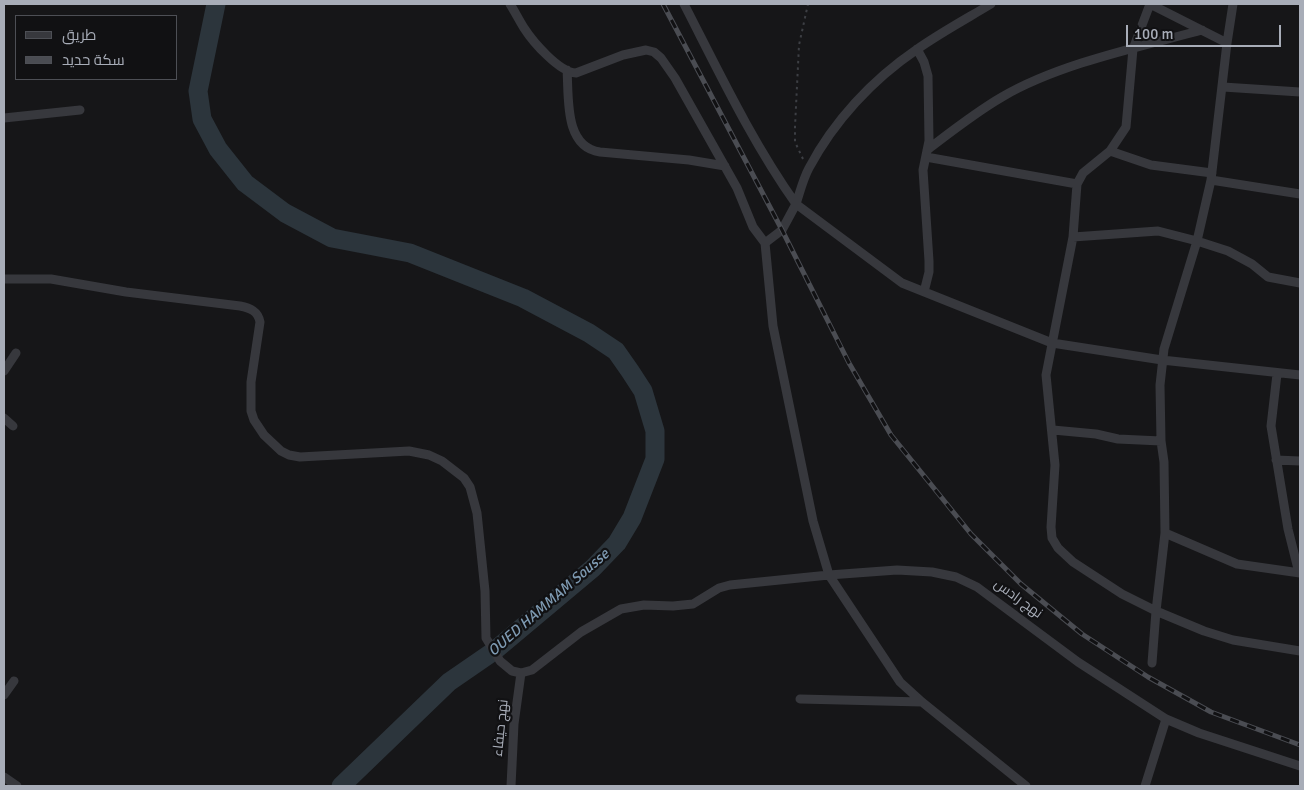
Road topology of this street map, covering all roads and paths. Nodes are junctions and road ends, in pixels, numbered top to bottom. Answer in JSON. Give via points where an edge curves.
{"nodes":[{"id":1,"x":510,"y":4,"type":"edge"},
{"id":2,"x":684,"y":4,"type":"edge"},
{"id":3,"x":808,"y":4,"type":"edge"},
{"id":4,"x":991,"y":4,"type":"edge"},
{"id":5,"x":1150,"y":4,"type":"edge"},
{"id":6,"x":1233,"y":4,"type":"edge"},
{"id":7,"x":1202,"y":30,"type":"junction"},
{"id":8,"x":1227,"y":43,"type":"junction"},
{"id":9,"x":917,"y":49,"type":"junction"},
{"id":10,"x":1133,"y":49,"type":"junction"},
{"id":11,"x":567,"y":70,"type":"junction"},
{"id":12,"x":1223,"y":87,"type":"junction"},
{"id":13,"x":1300,"y":92,"type":"edge"},
{"id":14,"x":80,"y":110,"type":"dead end"},
{"id":15,"x":4,"y":118,"type":"edge"},
{"id":16,"x":1110,"y":151,"type":"junction"},
{"id":17,"x":927,"y":153,"type":"junction"},
{"id":18,"x":725,"y":166,"type":"junction"},
{"id":19,"x":808,"y":169,"type":"junction"},
{"id":20,"x":1212,"y":176,"type":"junction"},
{"id":21,"x":1077,"y":184,"type":"junction"},
{"id":22,"x":1300,"y":194,"type":"edge"},
{"id":23,"x":796,"y":204,"type":"junction"},
{"id":24,"x":1073,"y":237,"type":"junction"},
{"id":25,"x":1197,"y":241,"type":"junction"},
{"id":26,"x":765,"y":243,"type":"junction"},
{"id":27,"x":4,"y":279,"type":"edge"},
{"id":28,"x":1300,"y":283,"type":"edge"},
{"id":29,"x":924,"y":292,"type":"junction"},
{"id":30,"x":1052,"y":343,"type":"junction"},
{"id":31,"x":16,"y":353,"type":"dead end"},
{"id":32,"x":1162,"y":360,"type":"junction"},
{"id":33,"x":4,"y":371,"type":"edge"},
{"id":34,"x":1277,"y":374,"type":"junction"},
{"id":35,"x":1300,"y":375,"type":"edge"},
{"id":36,"x":4,"y":418,"type":"edge"},
{"id":37,"x":13,"y":426,"type":"dead end"},
{"id":38,"x":1053,"y":430,"type":"junction"},
{"id":39,"x":1161,"y":441,"type":"junction"},
{"id":40,"x":1276,"y":460,"type":"junction"},
{"id":41,"x":1300,"y":461,"type":"edge"},
{"id":42,"x":1165,"y":533,"type":"junction"},
{"id":43,"x":1300,"y":573,"type":"edge"},
{"id":44,"x":829,"y":575,"type":"junction"},
{"id":45,"x":1156,"y":611,"type":"junction"},
{"id":46,"x":1300,"y":651,"type":"edge"},
{"id":47,"x":1152,"y":662,"type":"dead end"},
{"id":48,"x":522,"y":674,"type":"junction"},
{"id":49,"x":14,"y":681,"type":"dead end"},
{"id":50,"x":4,"y":695,"type":"edge"},
{"id":51,"x":800,"y":699,"type":"dead end"},
{"id":52,"x":922,"y":702,"type":"junction"},
{"id":53,"x":1166,"y":719,"type":"junction"},
{"id":54,"x":1300,"y":766,"type":"edge"},
{"id":55,"x":4,"y":777,"type":"edge"},
{"id":56,"x":16,"y":786,"type":"edge"},
{"id":57,"x":511,"y":786,"type":"edge"},
{"id":58,"x":1026,"y":786,"type":"edge"},
{"id":59,"x":1145,"y":786,"type":"edge"}],
"edges":[{"from":1,"to":11,"type":"street","via":[[530,36]]},
{"from":2,"to":23,"type":"street","via":[[741,116]]},
{"from":3,"to":19,"type":"path","via":[[798,45],[795,142]]},
{"from":4,"to":9,"type":"street"},
{"from":5,"to":7,"type":"street"},
{"from":5,"to":10,"type":"street"},
{"from":6,"to":8,"type":"street"},
{"from":7,"to":8,"type":"street"},
{"from":7,"to":10,"type":"street"},
{"from":8,"to":12,"type":"street"},
{"from":9,"to":17,"type":"street","via":[[928,76],[930,141]]},
{"from":9,"to":19,"type":"street","via":[[853,105]]},
{"from":10,"to":16,"type":"street","via":[[1126,127]]},
{"from":10,"to":17,"type":"street","via":[[1080,64],[1003,96],[970,117]]},
{"from":11,"to":18,"type":"street","via":[[573,128],[587,148]]},
{"from":11,"to":18,"type":"street","via":[[576,73],[638,50],[654,52],[675,78]]},
{"from":12,"to":13,"type":"street"},
{"from":12,"to":20,"type":"street"},
{"from":14,"to":15,"type":"street"},
{"from":16,"to":20,"type":"street","via":[[1151,165]]},
{"from":16,"to":21,"type":"street","via":[[1083,173]]},
{"from":17,"to":21,"type":"street"},
{"from":17,"to":29,"type":"street","via":[[923,170],[929,272]]},
{"from":18,"to":26,"type":"street","via":[[748,217]]},
{"from":19,"to":23,"type":"street"},
{"from":20,"to":22,"type":"street"},
{"from":20,"to":25,"type":"street"},
{"from":21,"to":24,"type":"street"},
{"from":23,"to":26,"type":"street","via":[[782,230]]},
{"from":23,"to":29,"type":"street","via":[[893,278]]},
{"from":24,"to":25,"type":"street","via":[[1158,232]]},
{"from":24,"to":30,"type":"street"},
{"from":25,"to":28,"type":"street","via":[[1228,251],[1268,277]]},
{"from":25,"to":32,"type":"street"},
{"from":26,"to":44,"type":"street","via":[[773,326],[813,521]]},
{"from":27,"to":48,"type":"street","via":[[61,280],[126,292],[240,306],[255,312],[260,322],[251,382],[251,412],[264,435],[277,448],[300,457],[409,451],[442,461],[464,478],[477,513],[486,638],[500,661],[512,671]]},
{"from":29,"to":30,"type":"street"},
{"from":30,"to":32,"type":"street"},
{"from":30,"to":38,"type":"street","via":[[1046,375]]},
{"from":31,"to":33,"type":"street"},
{"from":32,"to":34,"type":"street"},
{"from":32,"to":39,"type":"street"},
{"from":34,"to":35,"type":"street"},
{"from":34,"to":40,"type":"street","via":[[1271,426]]},
{"from":36,"to":37,"type":"street"},
{"from":38,"to":39,"type":"street"},
{"from":38,"to":45,"type":"street","via":[[1052,538],[1073,562],[1122,594]]},
{"from":39,"to":42,"type":"street"},
{"from":40,"to":41,"type":"street"},
{"from":40,"to":43,"type":"street"},
{"from":42,"to":43,"type":"street","via":[[1237,564]]},
{"from":42,"to":45,"type":"street"},
{"from":44,"to":48,"type":"street","name":"نهج رادس","via":[[725,586],[693,604],[621,609],[581,632],[532,670]]},
{"from":44,"to":52,"type":"street","via":[[900,682]]},
{"from":44,"to":53,"type":"street","name":"نهج رادس","via":[[897,570],[956,577],[977,587],[1078,662]]},
{"from":45,"to":46,"type":"street","via":[[1204,632]]},
{"from":45,"to":47,"type":"street"},
{"from":48,"to":57,"type":"street","name":"نهج حيفاء","via":[[514,724]]},
{"from":49,"to":50,"type":"street"},
{"from":51,"to":52,"type":"street"},
{"from":52,"to":58,"type":"street"},
{"from":53,"to":54,"type":"street","name":"نهج رادس","via":[[1199,734]]},
{"from":53,"to":59,"type":"street"},
{"from":55,"to":56,"type":"street"}]}
